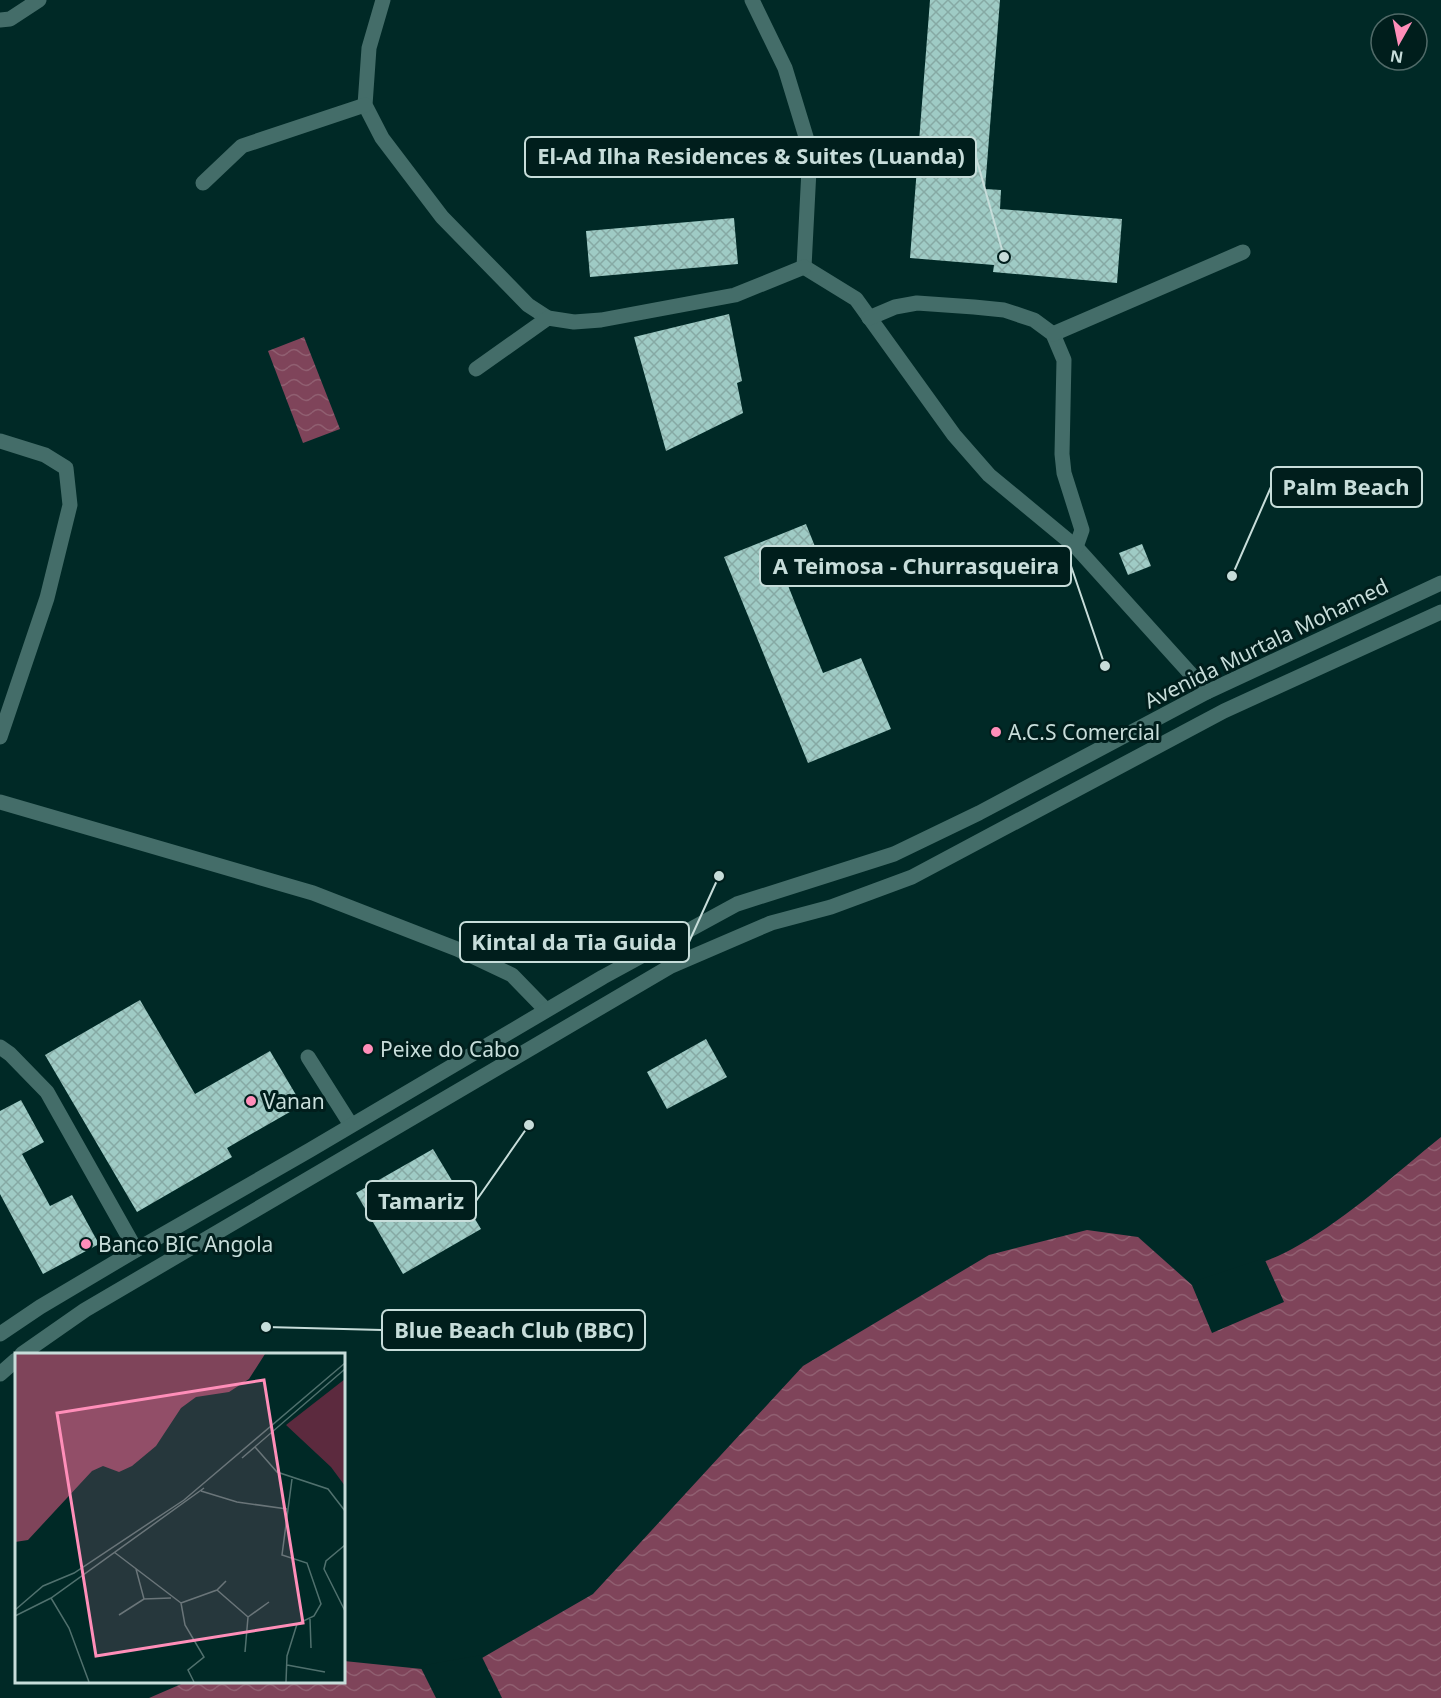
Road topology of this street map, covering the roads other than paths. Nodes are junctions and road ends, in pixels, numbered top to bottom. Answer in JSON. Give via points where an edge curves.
{"nodes":[{"id":1,"x":39,"y":0,"type":"edge"},
{"id":2,"x":382,"y":0,"type":"edge"},
{"id":3,"x":752,"y":0,"type":"edge"},
{"id":4,"x":0,"y":20,"type":"edge"},
{"id":5,"x":365,"y":105,"type":"junction"},
{"id":6,"x":202,"y":183,"type":"dead end"},
{"id":7,"x":1243,"y":252,"type":"dead end"},
{"id":8,"x":804,"y":267,"type":"junction"},
{"id":9,"x":548,"y":318,"type":"junction"},
{"id":10,"x":869,"y":318,"type":"junction"},
{"id":11,"x":1053,"y":334,"type":"junction"},
{"id":12,"x":476,"y":369,"type":"dead end"},
{"id":13,"x":0,"y":441,"type":"edge"},
{"id":14,"x":1076,"y":548,"type":"junction"},
{"id":15,"x":1441,"y":582,"type":"edge"},
{"id":16,"x":1441,"y":612,"type":"edge"},
{"id":17,"x":1207,"y":692,"type":"junction"},
{"id":18,"x":0,"y":737,"type":"edge"},
{"id":19,"x":0,"y":802,"type":"edge"},
{"id":20,"x":546,"y":1010,"type":"junction"},
{"id":21,"x":0,"y":1047,"type":"edge"},
{"id":22,"x":308,"y":1057,"type":"dead end"},
{"id":23,"x":351,"y":1125,"type":"junction"},
{"id":24,"x":136,"y":1250,"type":"junction"},
{"id":25,"x":0,"y":1334,"type":"edge"},
{"id":26,"x":23,"y":1353,"type":"edge"},
{"id":27,"x":15,"y":1361,"type":"edge"},
{"id":28,"x":0,"y":1374,"type":"edge"}],
"edges":[{"from":1,"to":4,"type":"street","via":[[10,19]]},
{"from":2,"to":5,"type":"street","via":[[369,48]]},
{"from":3,"to":8,"type":"street","via":[[785,68],[810,150]]},
{"from":5,"to":6,"type":"street","via":[[242,146]]},
{"from":5,"to":9,"type":"street","via":[[382,138],[442,218],[528,305]]},
{"from":7,"to":11,"type":"street"},
{"from":8,"to":9,"type":"street","via":[[735,296],[601,320],[574,322]]},
{"from":8,"to":10,"type":"street","via":[[842,288],[856,299]]},
{"from":9,"to":12,"type":"street"},
{"from":10,"to":11,"type":"street","via":[[917,303],[974,307],[1004,310],[1034,320]]},
{"from":10,"to":14,"type":"street","via":[[954,435],[989,475]]},
{"from":11,"to":14,"type":"street","via":[[1064,360],[1062,454],[1082,530]]},
{"from":13,"to":18,"type":"street","via":[[45,455],[66,468],[70,496],[47,598]]},
{"from":14,"to":17,"type":"street"},
{"from":15,"to":17,"type":"street","name":"Avenida Murtala Mohamed"},
{"from":16,"to":26,"type":"street","name":"Avenida Murtala Mohamed","via":[[1224,711],[912,877],[831,907],[771,923],[671,966],[85,1310]]},
{"from":17,"to":20,"type":"street","name":"Avenida Murtala Mohamed","via":[[894,854],[737,904]]},
{"from":19,"to":20,"type":"street","via":[[324,897],[512,975]]},
{"from":20,"to":23,"type":"street","name":"Avenida Murtala Mohamed"},
{"from":21,"to":24,"type":"street","via":[[47,1092]]},
{"from":22,"to":23,"type":"street"},
{"from":23,"to":24,"type":"street","name":"Avenida Murtala Mohamed"},
{"from":24,"to":25,"type":"street","name":"Avenida Murtala Mohamed"},
{"from":27,"to":28,"type":"street"}]}
